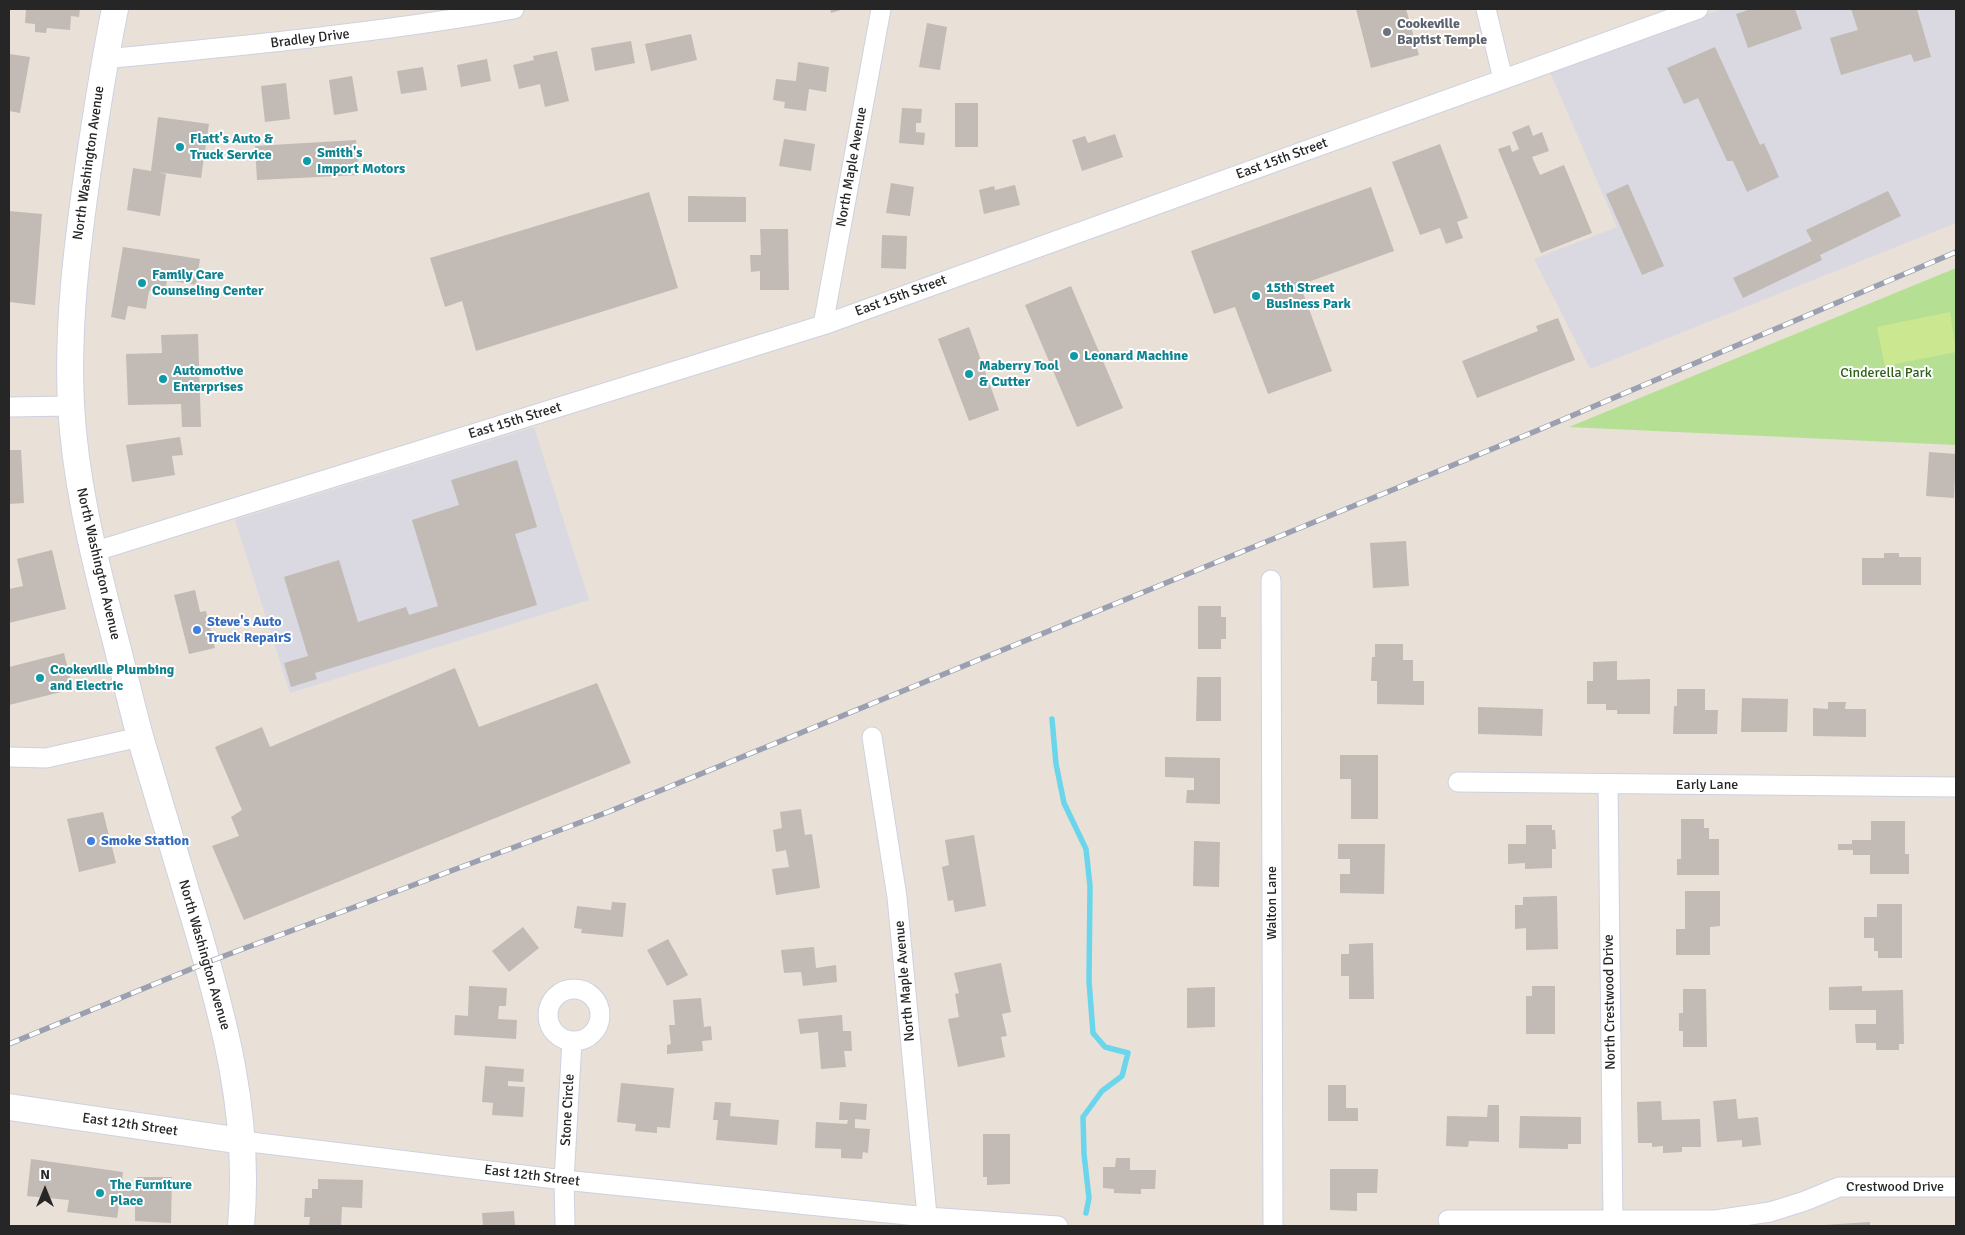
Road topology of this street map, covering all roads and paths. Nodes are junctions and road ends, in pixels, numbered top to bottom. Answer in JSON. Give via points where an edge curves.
{"nodes":[{"id":1,"x":115,"y":9,"type":"edge"},
{"id":2,"x":514,"y":9,"type":"edge"},
{"id":3,"x":881,"y":9,"type":"edge"},
{"id":4,"x":1486,"y":9,"type":"edge"},
{"id":5,"x":1698,"y":9,"type":"edge"},
{"id":6,"x":104,"y":59,"type":"junction"},
{"id":7,"x":1503,"y":80,"type":"junction"},
{"id":8,"x":822,"y":325,"type":"junction"},
{"id":9,"x":71,"y":406,"type":"junction"},
{"id":10,"x":9,"y":407,"type":"edge"},
{"id":11,"x":93,"y":552,"type":"junction"},
{"id":12,"x":1270,"y":580,"type":"dead end"},
{"id":13,"x":140,"y":737,"type":"junction"},
{"id":14,"x":872,"y":737,"type":"dead end"},
{"id":15,"x":9,"y":757,"type":"edge"},
{"id":16,"x":1458,"y":782,"type":"dead end"},
{"id":17,"x":1608,"y":784,"type":"junction"},
{"id":18,"x":1956,"y":787,"type":"edge"},
{"id":19,"x":572,"y":1041,"type":"dead end"},
{"id":20,"x":9,"y":1107,"type":"edge"},
{"id":21,"x":242,"y":1141,"type":"junction"},
{"id":22,"x":564,"y":1180,"type":"junction"},
{"id":23,"x":1956,"y":1187,"type":"edge"},
{"id":24,"x":1448,"y":1220,"type":"dead end"},
{"id":25,"x":1612,"y":1220,"type":"junction"},
{"id":26,"x":927,"y":1222,"type":"edge"},
{"id":27,"x":241,"y":1226,"type":"edge"},
{"id":28,"x":565,"y":1226,"type":"edge"},
{"id":29,"x":1058,"y":1226,"type":"edge"},
{"id":30,"x":1273,"y":1226,"type":"edge"}],
"edges":[{"from":1,"to":6,"type":"main road","name":"North Washington Avenue"},
{"from":2,"to":6,"type":"street","name":"Bradley Drive","via":[[428,24],[278,43]]},
{"from":3,"to":8,"type":"street","name":"North Maple Avenue"},
{"from":4,"to":7,"type":"street"},
{"from":5,"to":7,"type":"street","name":"East 15th Street"},
{"from":6,"to":9,"type":"main road","name":"North Washington Avenue","via":[[76,252],[70,324]]},
{"from":7,"to":8,"type":"street","name":"East 15th Street"},
{"from":8,"to":11,"type":"street","name":"East 15th Street"},
{"from":9,"to":10,"type":"street"},
{"from":9,"to":11,"type":"main road","name":"North Washington Avenue","via":[[79,480]]},
{"from":11,"to":13,"type":"main road","name":"North Washington Avenue"},
{"from":12,"to":30,"type":"street","name":"Walton Lane"},
{"from":13,"to":15,"type":"street","via":[[46,758]]},
{"from":13,"to":21,"type":"main road","name":"North Washington Avenue","via":[[227,1036]]},
{"from":14,"to":26,"type":"street","name":"North Maple Avenue","via":[[897,897]]},
{"from":16,"to":17,"type":"street","name":"Early Lane"},
{"from":17,"to":18,"type":"street","name":"Early Lane"},
{"from":17,"to":25,"type":"street","name":"North Crestwood Drive"},
{"from":19,"to":22,"type":"street","name":"Stone Circle"},
{"from":20,"to":21,"type":"main road","name":"East 12th Street"},
{"from":21,"to":22,"type":"street","name":"East 12th Street"},
{"from":21,"to":27,"type":"main road","name":"North Washington Avenue","via":[[244,1196]]},
{"from":22,"to":26,"type":"street","name":"East 12th Street"},
{"from":22,"to":28,"type":"street","name":"Stone Circle"},
{"from":23,"to":25,"type":"street","name":"Crestwood Drive","via":[[1839,1187],[1770,1212],[1716,1220]]},
{"from":24,"to":25,"type":"street","name":"Crestwood Drive"},
{"from":26,"to":29,"type":"street","name":"East 12th Street"}]}
